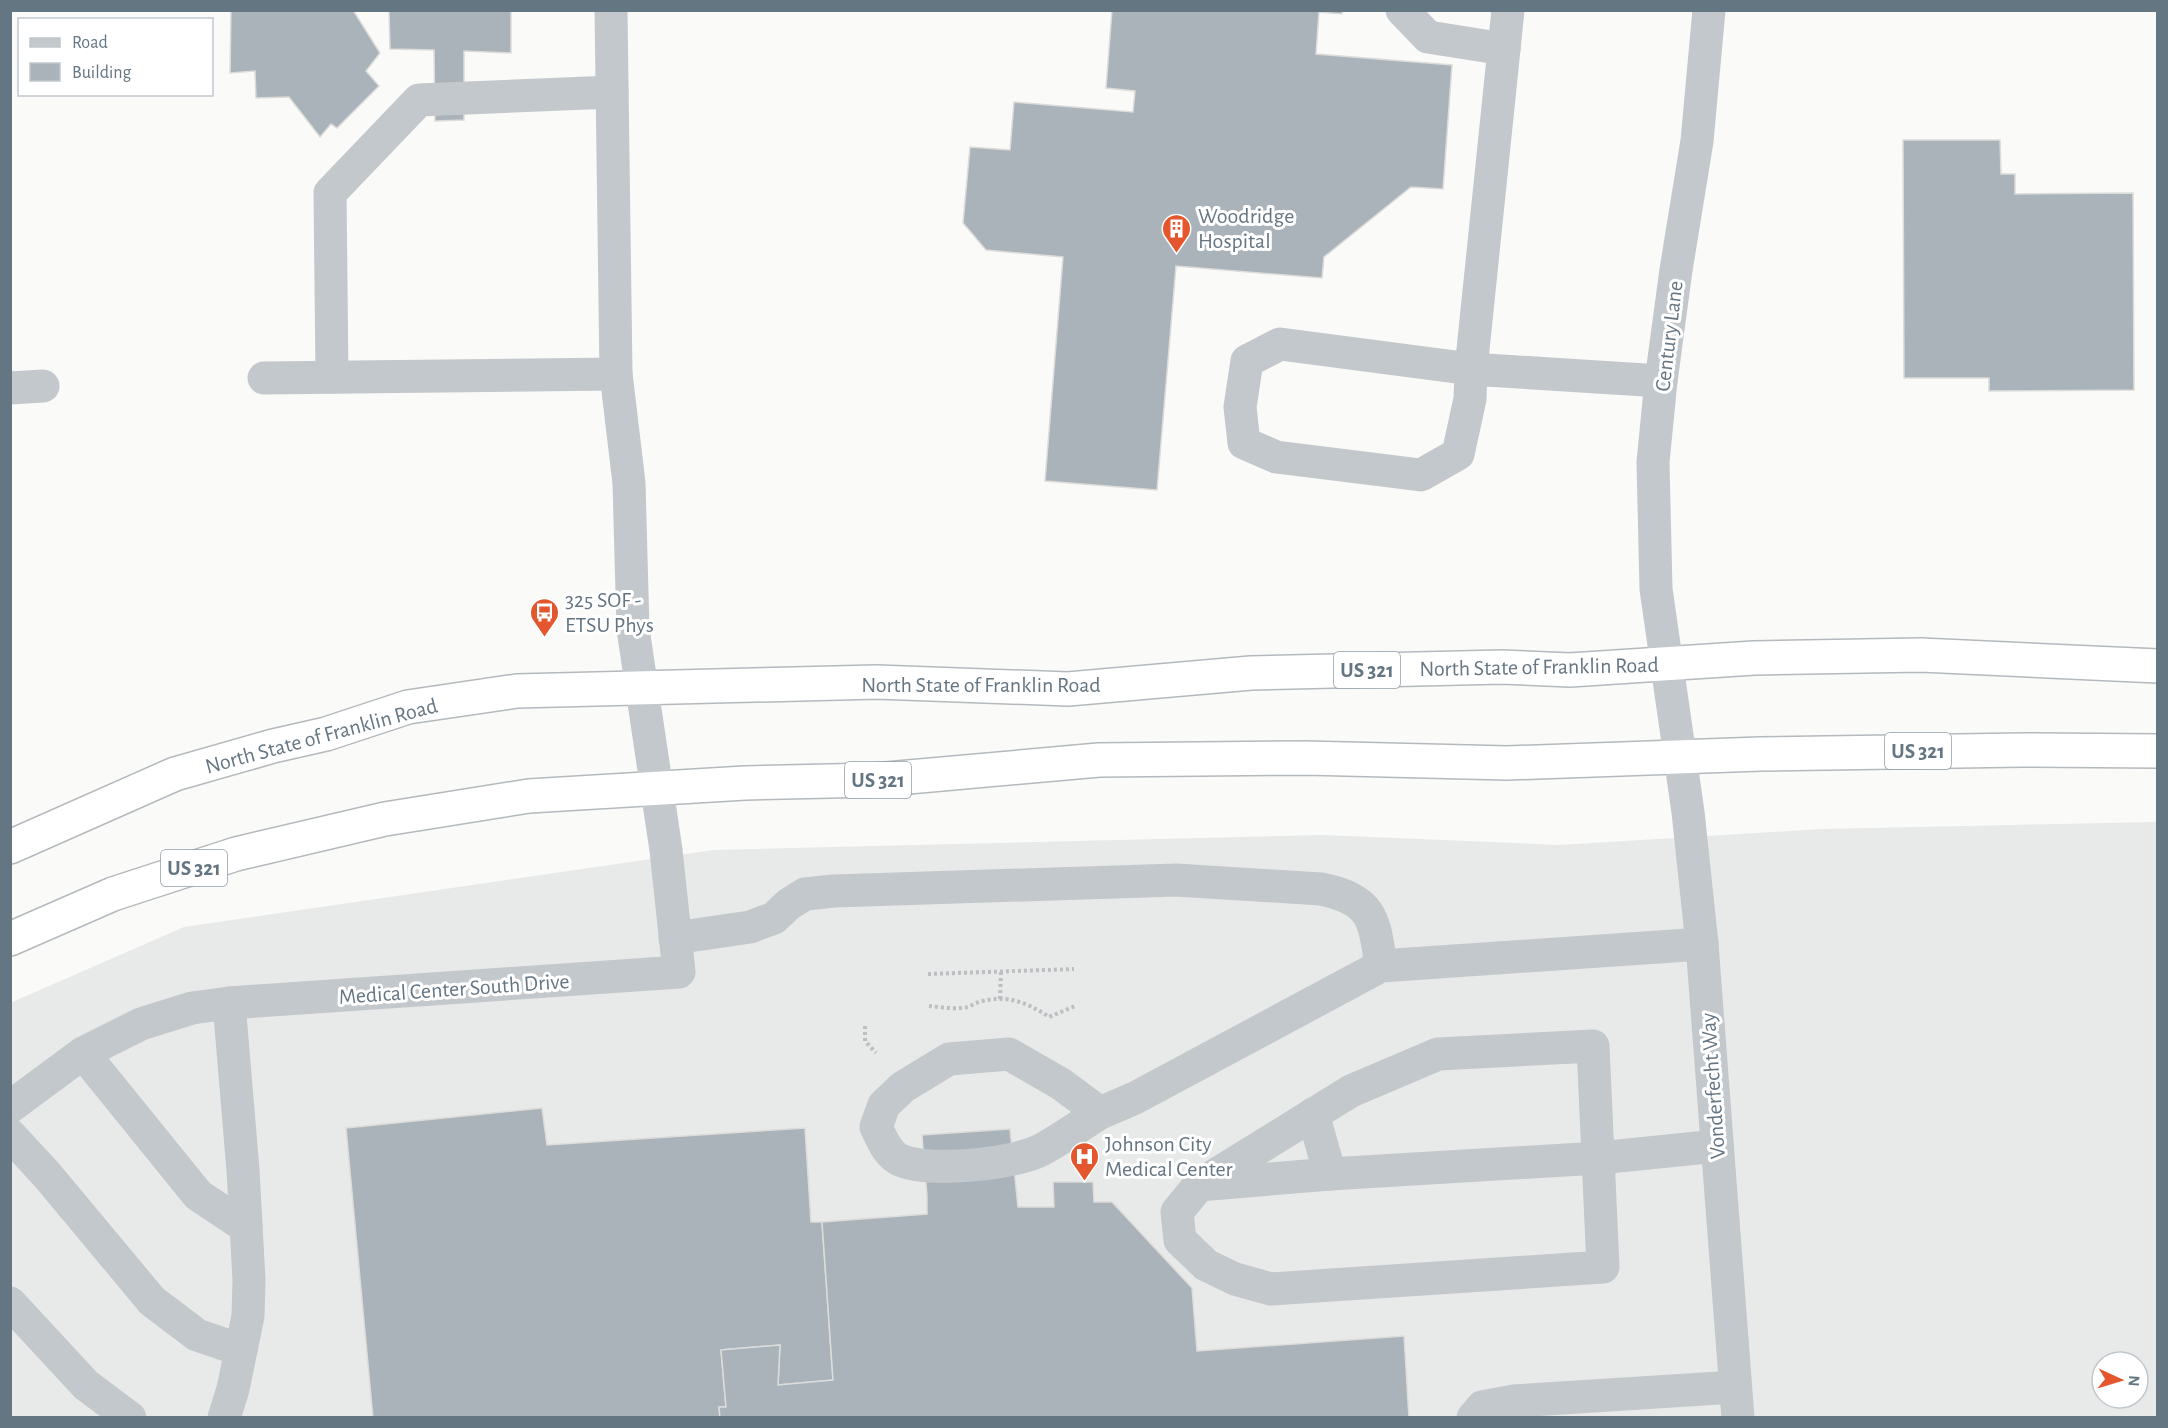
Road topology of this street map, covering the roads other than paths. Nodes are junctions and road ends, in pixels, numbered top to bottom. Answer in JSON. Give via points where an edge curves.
{"nodes":[{"id":1,"x":611,"y":10,"type":"edge"},
{"id":2,"x":1402,"y":10,"type":"edge"},
{"id":3,"x":1508,"y":10,"type":"edge"},
{"id":4,"x":1709,"y":10,"type":"edge"},
{"id":5,"x":1504,"y":49,"type":"junction"},
{"id":6,"x":612,"y":92,"type":"junction"},
{"id":7,"x":1471,"y":369,"type":"junction"},
{"id":8,"x":616,"y":374,"type":"junction"},
{"id":9,"x":332,"y":377,"type":"junction"},
{"id":10,"x":264,"y":378,"type":"dead end"},
{"id":11,"x":1661,"y":381,"type":"junction"},
{"id":12,"x":43,"y":386,"type":"dead end"},
{"id":13,"x":10,"y":387,"type":"edge"},
{"id":14,"x":1666,"y":663,"type":"junction"},
{"id":15,"x":2157,"y":666,"type":"edge"},
{"id":16,"x":642,"y":688,"type":"junction"},
{"id":17,"x":2157,"y":751,"type":"edge"},
{"id":18,"x":1679,"y":756,"type":"junction"},
{"id":19,"x":657,"y":788,"type":"junction"},
{"id":20,"x":10,"y":847,"type":"edge"},
{"id":21,"x":675,"y":938,"type":"junction"},
{"id":22,"x":10,"y":939,"type":"edge"},
{"id":23,"x":1702,"y":944,"type":"junction"},
{"id":24,"x":1381,"y":966,"type":"junction"},
{"id":25,"x":229,"y":1003,"type":"junction"},
{"id":26,"x":83,"y":1053,"type":"junction"},
{"id":27,"x":10,"y":1107,"type":"edge"},
{"id":28,"x":1100,"y":1113,"type":"junction"},
{"id":29,"x":1313,"y":1114,"type":"junction"},
{"id":30,"x":10,"y":1136,"type":"edge"},
{"id":31,"x":1717,"y":1146,"type":"junction"},
{"id":32,"x":1599,"y":1158,"type":"junction"},
{"id":33,"x":1330,"y":1174,"type":"junction"},
{"id":34,"x":1198,"y":1185,"type":"junction"},
{"id":35,"x":246,"y":1227,"type":"junction"},
{"id":36,"x":10,"y":1303,"type":"edge"},
{"id":37,"x":242,"y":1350,"type":"junction"},
{"id":38,"x":1737,"y":1402,"type":"edge"},
{"id":39,"x":130,"y":1418,"type":"edge"},
{"id":40,"x":225,"y":1418,"type":"edge"},
{"id":41,"x":1473,"y":1418,"type":"edge"}],
"edges":[{"from":1,"to":6,"type":"street"},
{"from":2,"to":5,"type":"street","via":[[1428,37]]},
{"from":3,"to":5,"type":"street"},
{"from":4,"to":11,"type":"street","name":"Century Lane","via":[[1697,141]]},
{"from":5,"to":7,"type":"street"},
{"from":6,"to":8,"type":"street"},
{"from":6,"to":9,"type":"street","via":[[419,100],[330,193]]},
{"from":7,"to":7,"type":"street","via":[[1470,399],[1458,454],[1421,475],[1276,457],[1244,443],[1240,407],[1247,361],[1280,344]]},
{"from":7,"to":11,"type":"street"},
{"from":8,"to":9,"type":"street"},
{"from":8,"to":16,"type":"street","via":[[629,483],[633,629]]},
{"from":9,"to":10,"type":"street"},
{"from":11,"to":14,"type":"street","name":"Century Lane","via":[[1653,462],[1656,589]]},
{"from":12,"to":13,"type":"street"},
{"from":14,"to":15,"type":"highway","name":"North State of Franklin Road","number":"US 321","via":[[1921,655]]},
{"from":14,"to":16,"type":"highway","name":"North State of Franklin Road","number":"US 321","via":[[1570,670],[1502,667],[1251,674],[1068,689],[877,682]]},
{"from":14,"to":18,"type":"street","name":"Century Lane"},
{"from":16,"to":19,"type":"street"},
{"from":16,"to":20,"type":"highway","name":"North State of Franklin Road","number":"US 321","via":[[517,691],[408,707],[326,734],[175,774]]},
{"from":17,"to":18,"type":"highway","number":"US 321"},
{"from":18,"to":19,"type":"highway","number":"US 321","via":[[1507,763],[1306,758],[1099,760],[875,780]]},
{"from":18,"to":23,"type":"street","name":"Vonderfecht Way"},
{"from":19,"to":21,"type":"street"},
{"from":19,"to":22,"type":"highway","number":"US 321","via":[[529,796],[385,819],[281,842],[113,894]]},
{"from":21,"to":24,"type":"street","via":[[750,927],[774,918],[806,894],[1176,880],[1340,893],[1368,912],[1376,932]]},
{"from":21,"to":25,"type":"street","name":"Medical Center South Drive","via":[[679,972]]},
{"from":23,"to":24,"type":"street"},
{"from":23,"to":31,"type":"street","name":"Vonderfecht Way"},
{"from":24,"to":28,"type":"street"},
{"from":25,"to":26,"type":"street","name":"Medical Center South Drive","via":[[192,1008],[141,1024]]},
{"from":25,"to":35,"type":"street"},
{"from":26,"to":27,"type":"street","name":"Medical Center South Drive"},
{"from":26,"to":35,"type":"street","via":[[198,1196]]},
{"from":28,"to":28,"type":"street","via":[[1061,1084],[1009,1054],[949,1059],[903,1087],[884,1105],[876,1127],[887,1150],[900,1160],[962,1166],[999,1162],[1039,1151]]},
{"from":29,"to":32,"type":"street","via":[[1351,1092],[1438,1054],[1593,1046]]},
{"from":29,"to":33,"type":"street"},
{"from":29,"to":34,"type":"street"},
{"from":30,"to":37,"type":"street","via":[[152,1302],[197,1335]]},
{"from":31,"to":32,"type":"street"},
{"from":31,"to":38,"type":"street","name":"Vonderfecht Way"},
{"from":32,"to":33,"type":"street"},
{"from":32,"to":34,"type":"street","via":[[1603,1267],[1413,1280],[1271,1289],[1235,1279],[1206,1265],[1180,1240],[1177,1212]]},
{"from":33,"to":34,"type":"street"},
{"from":35,"to":37,"type":"street","via":[[248,1316]]},
{"from":36,"to":39,"type":"street","via":[[86,1385]]},
{"from":37,"to":40,"type":"street"},
{"from":38,"to":41,"type":"street","via":[[1514,1401],[1482,1407]]}]}
